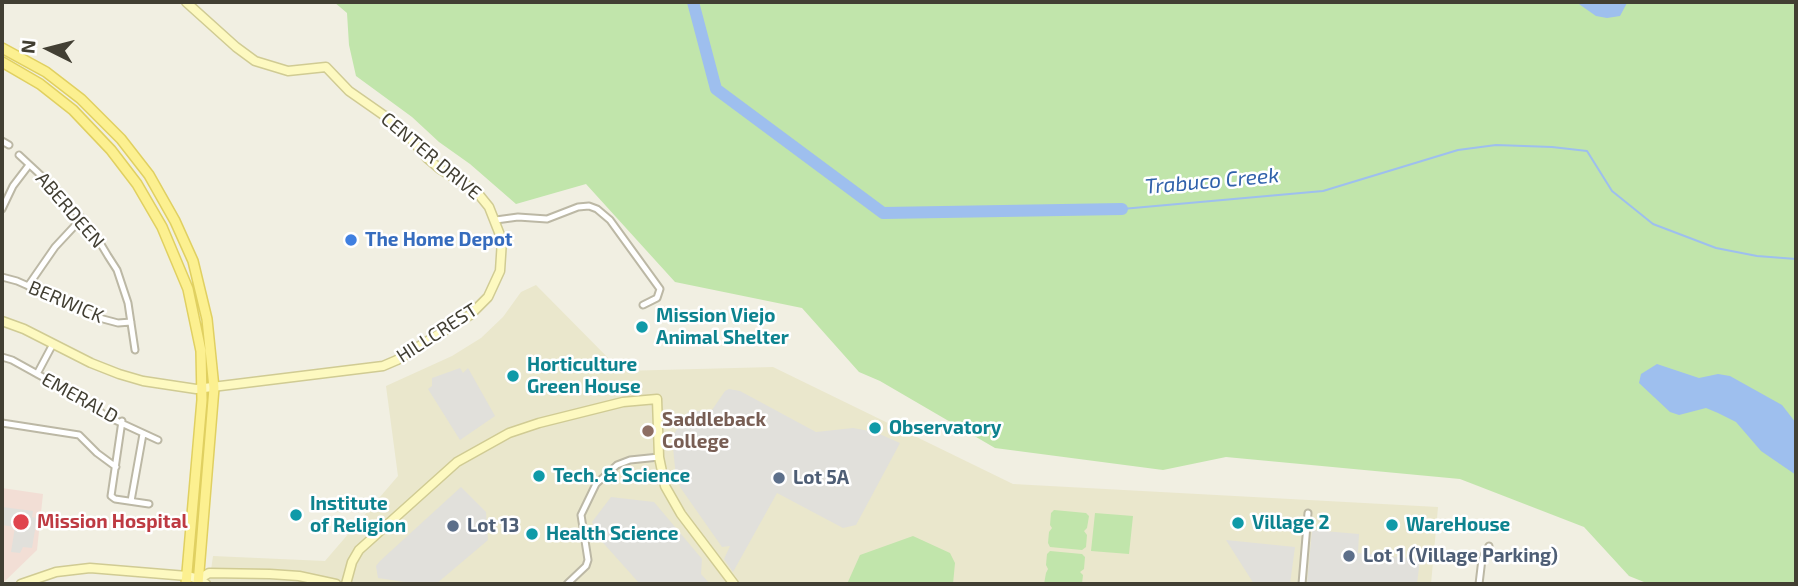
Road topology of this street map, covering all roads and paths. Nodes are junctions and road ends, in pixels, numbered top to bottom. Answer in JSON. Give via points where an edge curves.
{"nodes":[{"id":1,"x":186,"y":2,"type":"edge"},
{"id":2,"x":2,"y":48,"type":"edge"},
{"id":3,"x":2,"y":62,"type":"edge"},
{"id":4,"x":2,"y":141,"type":"edge"},
{"id":5,"x":9,"y":145,"type":"dead end"},
{"id":6,"x":19,"y":155,"type":"dead end"},
{"id":7,"x":29,"y":165,"type":"junction"},
{"id":8,"x":2,"y":209,"type":"edge"},
{"id":9,"x":82,"y":218,"type":"junction"},
{"id":10,"x":496,"y":220,"type":"junction"},
{"id":11,"x":2,"y":278,"type":"edge"},
{"id":12,"x":29,"y":286,"type":"junction"},
{"id":13,"x":643,"y":305,"type":"dead end"},
{"id":14,"x":2,"y":321,"type":"edge"},
{"id":15,"x":131,"y":321,"type":"junction"},
{"id":16,"x":53,"y":344,"type":"junction"},
{"id":17,"x":135,"y":350,"type":"dead end"},
{"id":18,"x":2,"y":357,"type":"edge"},
{"id":19,"x":37,"y":374,"type":"junction"},
{"id":20,"x":214,"y":388,"type":"junction"},
{"id":21,"x":202,"y":389,"type":"junction"},
{"id":22,"x":122,"y":421,"type":"junction"},
{"id":23,"x":2,"y":423,"type":"edge"},
{"id":24,"x":143,"y":433,"type":"junction"},
{"id":25,"x":158,"y":440,"type":"dead end"},
{"id":26,"x":659,"y":457,"type":"junction"},
{"id":27,"x":116,"y":467,"type":"junction"},
{"id":28,"x":131,"y":501,"type":"junction"},
{"id":29,"x":149,"y":504,"type":"dead end"},
{"id":30,"x":1308,"y":513,"type":"dead end"},
{"id":31,"x":1489,"y":546,"type":"dead end"},
{"id":32,"x":186,"y":580,"type":"edge"},
{"id":33,"x":201,"y":582,"type":"edge"},
{"id":34,"x":21,"y":584,"type":"edge"},
{"id":35,"x":336,"y":584,"type":"edge"},
{"id":36,"x":346,"y":584,"type":"edge"},
{"id":37,"x":567,"y":584,"type":"edge"},
{"id":38,"x":734,"y":584,"type":"edge"},
{"id":39,"x":1302,"y":584,"type":"edge"},
{"id":40,"x":1479,"y":584,"type":"edge"}],
"edges":[{"from":1,"to":10,"type":"street","name":"CENTER DRIVE","via":[[255,61],[288,71],[326,67],[349,91],[402,128],[440,169],[476,191]]},
{"from":2,"to":20,"type":"main road","via":[[46,72],[81,99],[149,175],[193,261],[208,318]]},
{"from":3,"to":21,"type":"main road","via":[[73,110],[136,184],[162,227],[188,289],[201,351]]},
{"from":4,"to":5,"type":"street"},
{"from":6,"to":7,"type":"street","name":"ABERDEEN"},
{"from":7,"to":8,"type":"street"},
{"from":7,"to":9,"type":"street","name":"ABERDEEN"},
{"from":9,"to":12,"type":"street"},
{"from":9,"to":15,"type":"street","name":"ABERDEEN","via":[[117,271]]},
{"from":10,"to":13,"type":"street","via":[[547,219],[578,207],[597,209],[660,289],[657,299]]},
{"from":10,"to":20,"type":"street","name":"HILLCREST","via":[[502,256],[488,297],[470,315],[397,360],[383,366]]},
{"from":11,"to":12,"type":"street","name":"BERWICK"},
{"from":12,"to":15,"type":"street","name":"BERWICK","via":[[103,319]]},
{"from":14,"to":16,"type":"street","name":"HILLCREST"},
{"from":15,"to":17,"type":"street","name":"ABERDEEN"},
{"from":16,"to":19,"type":"street"},
{"from":16,"to":21,"type":"street","name":"HILLCREST","via":[[119,374]]},
{"from":18,"to":19,"type":"street","name":"EMERALD"},
{"from":19,"to":22,"type":"street","name":"EMERALD"},
{"from":20,"to":21,"type":"street","name":"HILLCREST"},
{"from":20,"to":33,"type":"main road"},
{"from":21,"to":32,"type":"main road"},
{"from":22,"to":24,"type":"street","name":"EMERALD"},
{"from":22,"to":27,"type":"street"},
{"from":23,"to":27,"type":"street","via":[[79,435]]},
{"from":24,"to":25,"type":"street","name":"EMERALD"},
{"from":24,"to":28,"type":"street"},
{"from":26,"to":36,"type":"street","via":[[657,399],[623,402],[509,433],[452,465],[368,541],[352,562]]},
{"from":26,"to":37,"type":"street","via":[[617,465],[596,484],[581,515],[586,566]]},
{"from":26,"to":38,"type":"street","via":[[669,495]]},
{"from":27,"to":28,"type":"street","via":[[111,496]]},
{"from":28,"to":29,"type":"street"},
{"from":30,"to":39,"type":"street"},
{"from":31,"to":40,"type":"street"},
{"from":32,"to":33,"type":"street"},
{"from":32,"to":34,"type":"street","via":[[78,568]]},
{"from":33,"to":35,"type":"street","via":[[209,573],[299,576]]}]}
